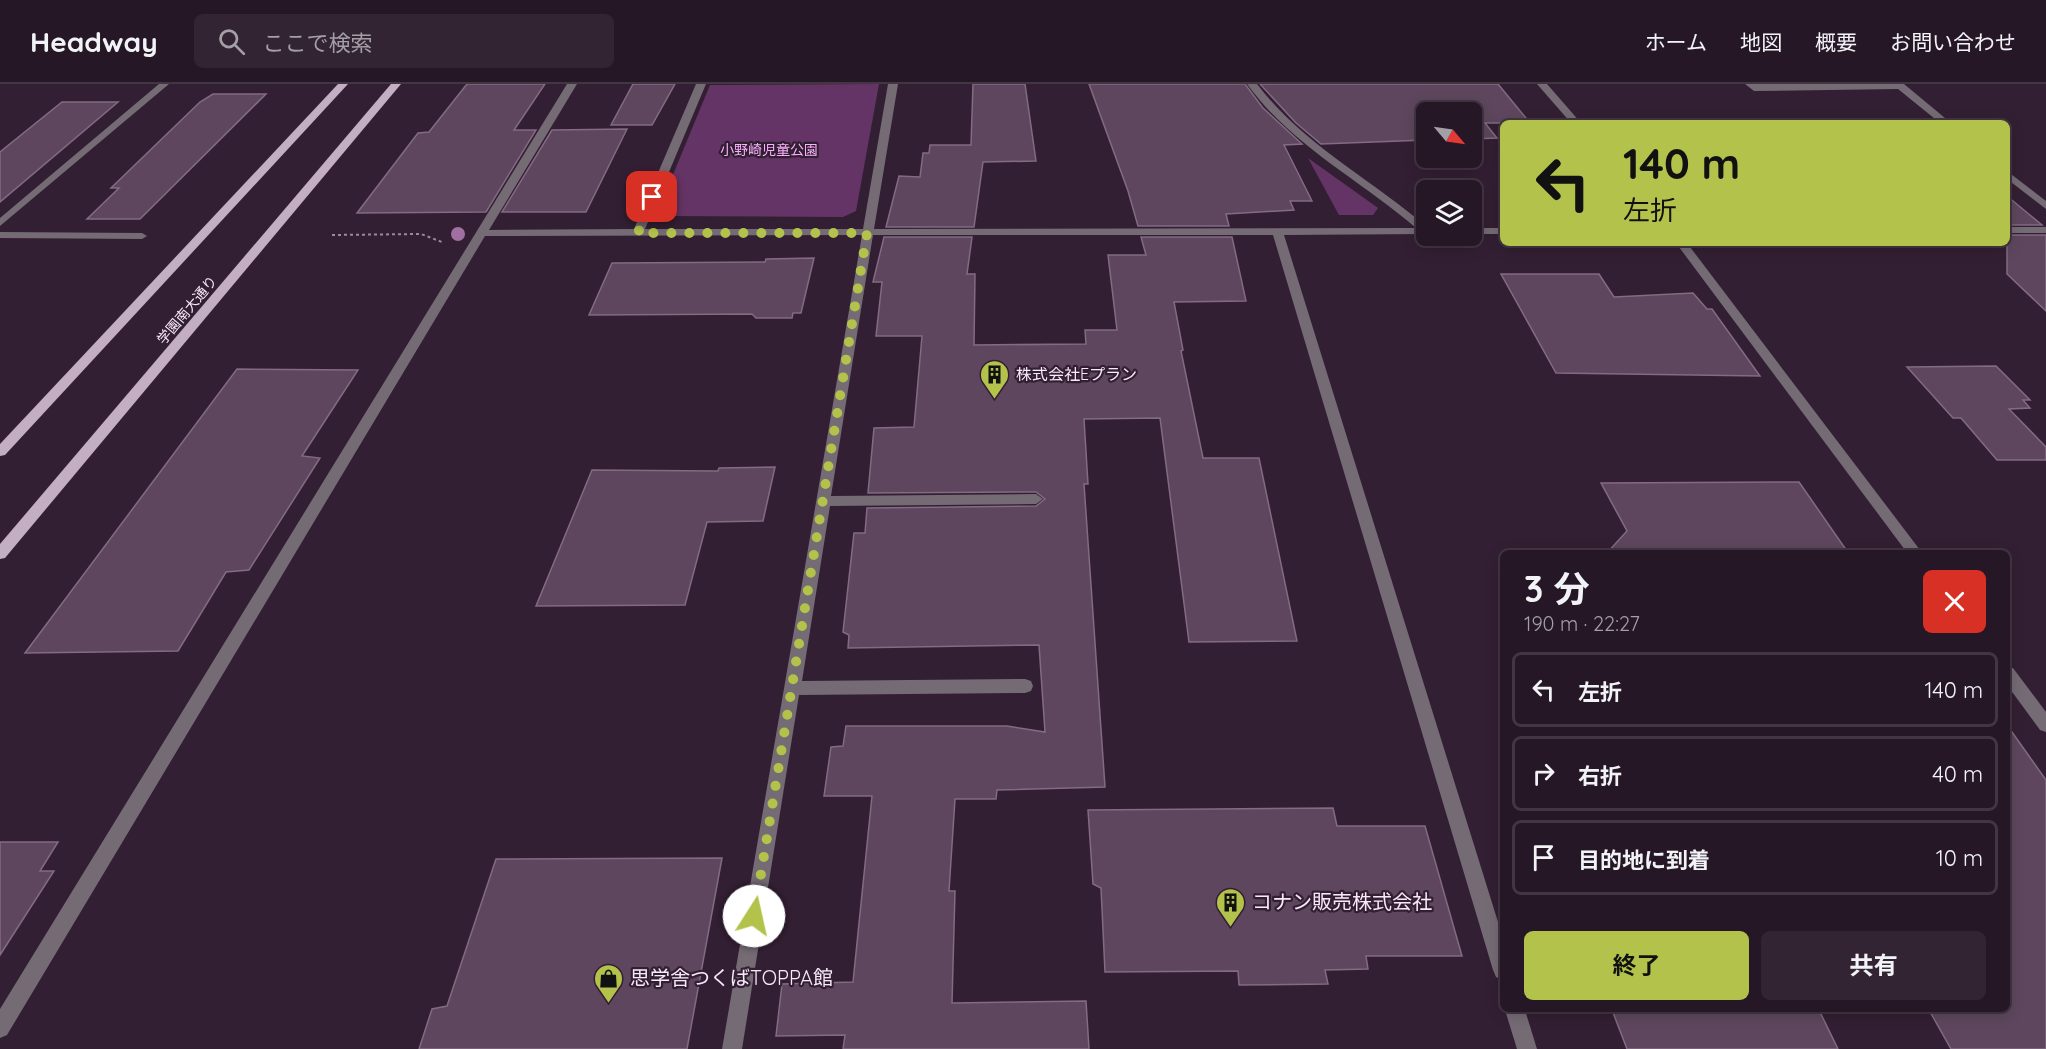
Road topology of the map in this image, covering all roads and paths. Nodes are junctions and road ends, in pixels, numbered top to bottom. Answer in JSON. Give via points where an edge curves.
{"nodes":[{"id":1,"x":164,"y":84,"type":"edge"},
{"id":2,"x":343,"y":84,"type":"edge"},
{"id":3,"x":396,"y":84,"type":"edge"},
{"id":4,"x":572,"y":84,"type":"edge"},
{"id":5,"x":700,"y":84,"type":"edge"},
{"id":6,"x":893,"y":84,"type":"edge"},
{"id":7,"x":1252,"y":84,"type":"edge"},
{"id":8,"x":1542,"y":84,"type":"edge"},
{"id":9,"x":1750,"y":84,"type":"edge"},
{"id":10,"x":1900,"y":85,"type":"edge"},
{"id":11,"x":1573,"y":120,"type":"edge"},
{"id":12,"x":1942,"y":120,"type":"edge"},
{"id":13,"x":2010,"y":176,"type":"edge"},
{"id":14,"x":2046,"y":206,"type":"edge"},
{"id":15,"x":1416,"y":222,"type":"edge"},
{"id":16,"x":0,"y":223,"type":"edge"},
{"id":17,"x":2010,"y":230,"type":"edge"},
{"id":18,"x":2046,"y":230,"type":"edge"},
{"id":19,"x":1416,"y":231,"type":"edge"},
{"id":20,"x":1482,"y":231,"type":"edge"},
{"id":21,"x":1500,"y":231,"type":"edge"},
{"id":22,"x":1278,"y":232,"type":"junction"},
{"id":23,"x":481,"y":233,"type":"junction"},
{"id":24,"x":638,"y":233,"type":"junction"},
{"id":25,"x":867,"y":233,"type":"junction"},
{"id":26,"x":0,"y":235,"type":"edge"},
{"id":27,"x":332,"y":235,"type":"dead end"},
{"id":28,"x":142,"y":236,"type":"dead end"},
{"id":29,"x":450,"y":245,"type":"dead end"},
{"id":30,"x":1683,"y":246,"type":"edge"},
{"id":31,"x":0,"y":452,"type":"edge"},
{"id":32,"x":1036,"y":499,"type":"dead end"},
{"id":33,"x":824,"y":501,"type":"junction"},
{"id":34,"x":1913,"y":550,"type":"edge"},
{"id":35,"x":0,"y":554,"type":"edge"},
{"id":36,"x":2010,"y":678,"type":"edge"},
{"id":37,"x":1025,"y":686,"type":"dead end"},
{"id":38,"x":793,"y":688,"type":"junction"},
{"id":39,"x":2046,"y":725,"type":"edge"},
{"id":40,"x":1500,"y":960,"type":"edge"},
{"id":41,"x":1516,"y":1012,"type":"edge"},
{"id":42,"x":0,"y":1028,"type":"edge"},
{"id":43,"x":732,"y":1049,"type":"edge"},
{"id":44,"x":1527,"y":1049,"type":"edge"}],
"edges":[{"from":1,"to":16,"type":"street"},
{"from":2,"to":31,"type":"main road"},
{"from":3,"to":35,"type":"main road","name":"学園南大通り"},
{"from":4,"to":23,"type":"street"},
{"from":5,"to":24,"type":"street"},
{"from":6,"to":25,"type":"street"},
{"from":7,"to":15,"type":"street","via":[[1280,118],[1317,151]]},
{"from":8,"to":11,"type":"street"},
{"from":9,"to":10,"type":"street","via":[[1754,88]]},
{"from":10,"to":12,"type":"street"},
{"from":13,"to":14,"type":"street"},
{"from":17,"to":18,"type":"street"},
{"from":19,"to":22,"type":"street"},
{"from":20,"to":21,"type":"street"},
{"from":22,"to":25,"type":"street"},
{"from":22,"to":40,"type":"street"},
{"from":23,"to":24,"type":"street"},
{"from":23,"to":42,"type":"street"},
{"from":24,"to":25,"type":"street"},
{"from":25,"to":33,"type":"street"},
{"from":26,"to":28,"type":"street"},
{"from":27,"to":29,"type":"path","via":[[421,234]]},
{"from":30,"to":34,"type":"street"},
{"from":32,"to":33,"type":"street"},
{"from":33,"to":38,"type":"street"},
{"from":36,"to":39,"type":"street"},
{"from":37,"to":38,"type":"street"},
{"from":38,"to":43,"type":"street"},
{"from":41,"to":44,"type":"street"}]}
